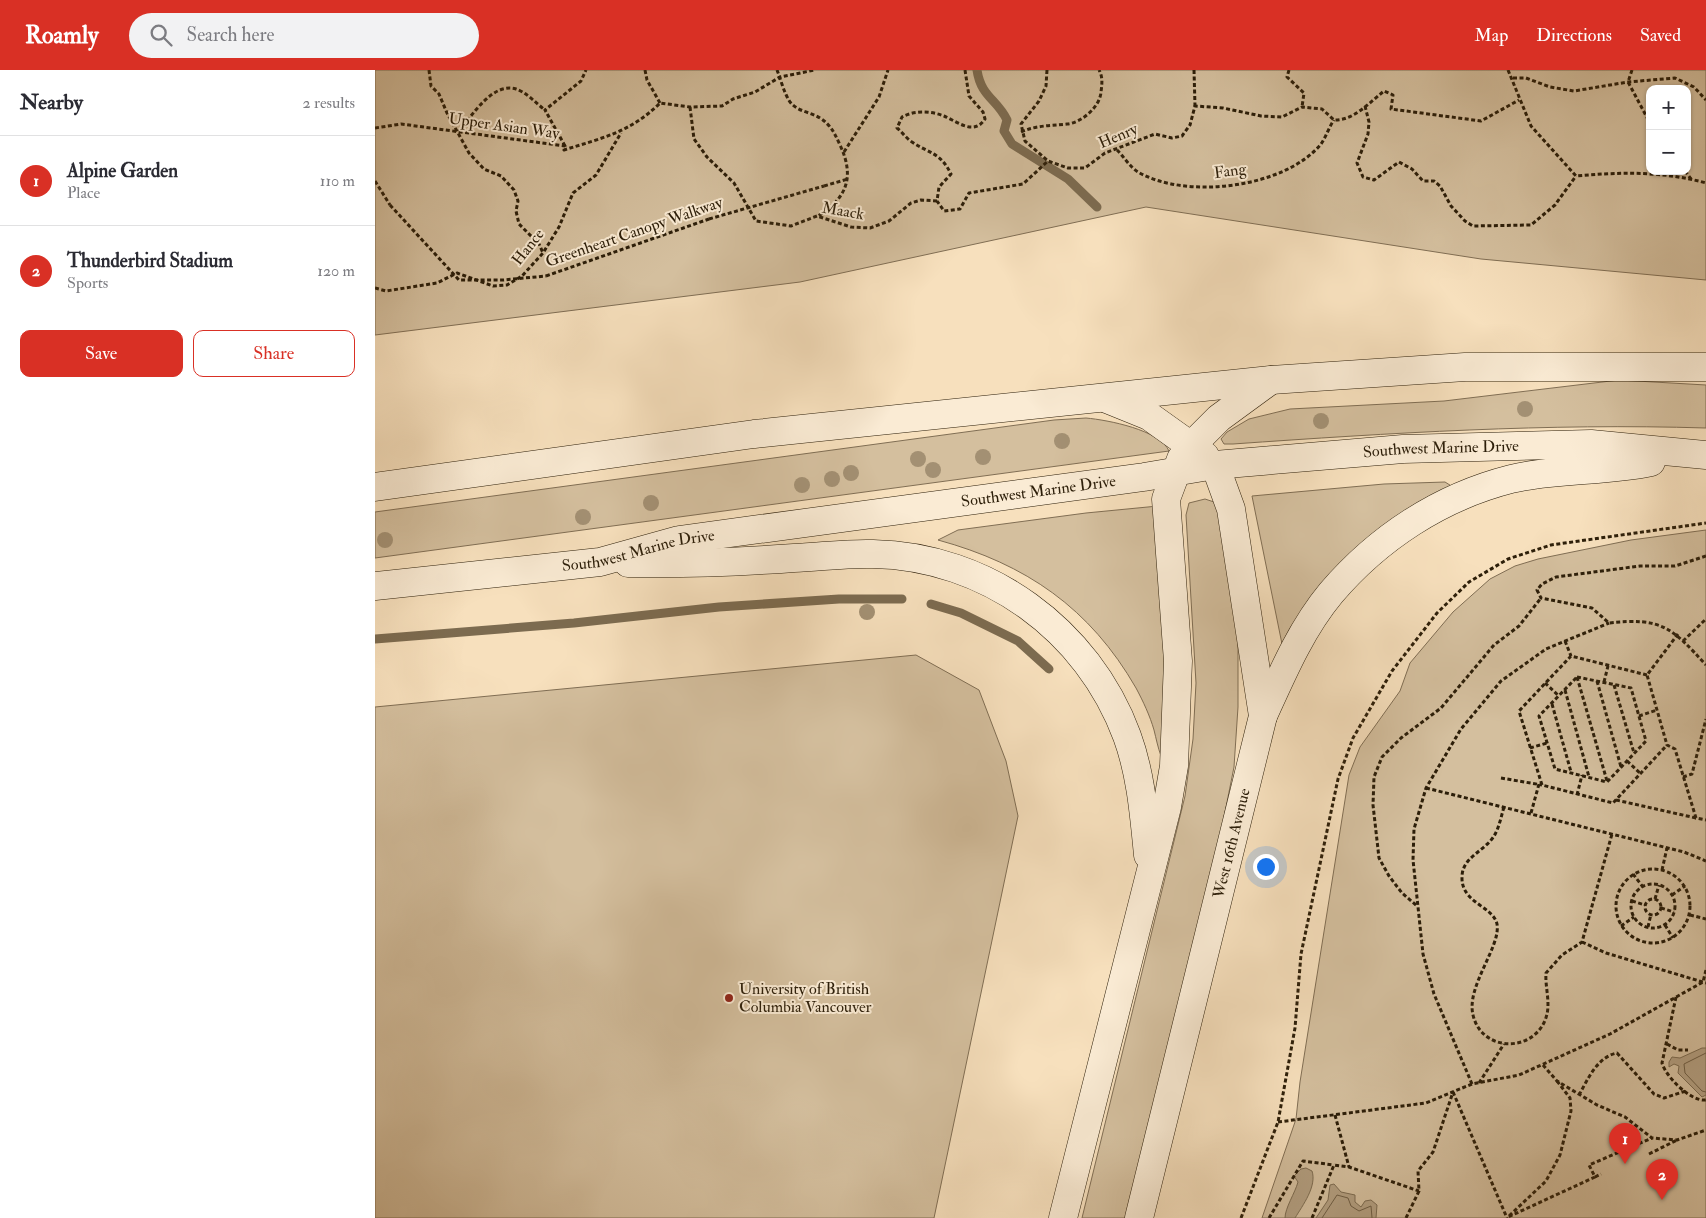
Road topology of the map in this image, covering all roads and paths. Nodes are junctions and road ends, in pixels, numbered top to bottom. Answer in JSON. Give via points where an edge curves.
{"nodes":[{"id":1,"x":429,"y":70,"type":"edge"},
{"id":2,"x":586,"y":70,"type":"edge"},
{"id":3,"x":645,"y":70,"type":"edge"},
{"id":4,"x":777,"y":70,"type":"edge"},
{"id":5,"x":815,"y":70,"type":"edge"},
{"id":6,"x":889,"y":70,"type":"edge"},
{"id":7,"x":965,"y":70,"type":"edge"},
{"id":8,"x":1047,"y":70,"type":"edge"},
{"id":9,"x":1099,"y":70,"type":"edge"},
{"id":10,"x":1194,"y":70,"type":"edge"},
{"id":11,"x":1289,"y":70,"type":"edge"},
{"id":12,"x":1508,"y":70,"type":"edge"},
{"id":13,"x":1632,"y":70,"type":"edge"},
{"id":14,"x":780,"y":77,"type":"junction"},
{"id":15,"x":1513,"y":78,"type":"junction"},
{"id":16,"x":1628,"y":82,"type":"junction"},
{"id":17,"x":1519,"y":100,"type":"junction"},
{"id":18,"x":1706,"y":100,"type":"edge"},
{"id":19,"x":660,"y":103,"type":"junction"},
{"id":20,"x":1195,"y":106,"type":"junction"},
{"id":21,"x":1365,"y":106,"type":"junction"},
{"id":22,"x":690,"y":107,"type":"junction"},
{"id":23,"x":1302,"y":107,"type":"junction"},
{"id":24,"x":545,"y":110,"type":"junction"},
{"id":25,"x":1646,"y":116,"type":"edge"},
{"id":26,"x":1333,"y":120,"type":"junction"},
{"id":27,"x":375,"y":128,"type":"edge"},
{"id":28,"x":458,"y":132,"type":"junction"},
{"id":29,"x":621,"y":132,"type":"junction"},
{"id":30,"x":1021,"y":132,"type":"junction"},
{"id":31,"x":565,"y":146,"type":"junction"},
{"id":32,"x":1117,"y":150,"type":"junction"},
{"id":33,"x":843,"y":152,"type":"junction"},
{"id":34,"x":1047,"y":162,"type":"junction"},
{"id":35,"x":1688,"y":175,"type":"edge"},
{"id":36,"x":1576,"y":176,"type":"junction"},
{"id":37,"x":848,"y":178,"type":"junction"},
{"id":38,"x":1692,"y":179,"type":"junction"},
{"id":39,"x":375,"y":181,"type":"edge"},
{"id":40,"x":1706,"y":183,"type":"edge"},
{"id":41,"x":937,"y":201,"type":"junction"},
{"id":42,"x":817,"y":216,"type":"junction"},
{"id":43,"x":543,"y":253,"type":"junction"},
{"id":44,"x":375,"y":288,"type":"edge"},
{"id":45,"x":1706,"y":366,"type":"edge"},
{"id":46,"x":1271,"y":380,"type":"junction"},
{"id":47,"x":1103,"y":398,"type":"junction"},
{"id":48,"x":1191,"y":445,"type":"junction"},
{"id":49,"x":1696,"y":455,"type":"edge"},
{"id":50,"x":1215,"y":465,"type":"junction"},
{"id":51,"x":1175,"y":472,"type":"junction"},
{"id":52,"x":375,"y":487,"type":"edge"},
{"id":53,"x":1706,"y":523,"type":"edge"},
{"id":54,"x":1706,"y":556,"type":"edge"},
{"id":55,"x":600,"y":562,"type":"junction"},
{"id":56,"x":375,"y":586,"type":"edge"},
{"id":57,"x":1541,"y":598,"type":"junction"},
{"id":58,"x":1706,"y":619,"type":"edge"},
{"id":59,"x":1609,"y":624,"type":"junction"},
{"id":60,"x":1678,"y":634,"type":"junction"},
{"id":61,"x":1565,"y":641,"type":"junction"},
{"id":62,"x":1683,"y":641,"type":"junction"},
{"id":63,"x":1571,"y":656,"type":"junction"},
{"id":64,"x":1608,"y":666,"type":"junction"},
{"id":65,"x":1706,"y":666,"type":"edge"},
{"id":66,"x":1647,"y":675,"type":"junction"},
{"id":67,"x":1577,"y":677,"type":"junction"},
{"id":68,"x":1597,"y":681,"type":"junction"},
{"id":69,"x":1604,"y":682,"type":"junction"},
{"id":70,"x":1545,"y":683,"type":"junction"},
{"id":71,"x":1614,"y":685,"type":"junction"},
{"id":72,"x":1565,"y":690,"type":"junction"},
{"id":73,"x":1559,"y":696,"type":"junction"},
{"id":74,"x":1551,"y":703,"type":"junction"},
{"id":75,"x":1657,"y":710,"type":"junction"},
{"id":76,"x":1263,"y":716,"type":"junction"},
{"id":77,"x":1639,"y":716,"type":"junction"},
{"id":78,"x":1706,"y":719,"type":"edge"},
{"id":79,"x":1704,"y":736,"type":"edge"},
{"id":80,"x":1547,"y":743,"type":"junction"},
{"id":81,"x":1667,"y":745,"type":"junction"},
{"id":82,"x":1530,"y":748,"type":"junction"},
{"id":83,"x":1635,"y":754,"type":"junction"},
{"id":84,"x":1627,"y":761,"type":"junction"},
{"id":85,"x":1621,"y":767,"type":"junction"},
{"id":86,"x":1571,"y":773,"type":"junction"},
{"id":87,"x":1640,"y":773,"type":"junction"},
{"id":88,"x":1582,"y":775,"type":"junction"},
{"id":89,"x":1683,"y":776,"type":"junction"},
{"id":90,"x":1589,"y":777,"type":"junction"},
{"id":91,"x":1501,"y":778,"type":"dead end"},
{"id":92,"x":1607,"y":782,"type":"junction"},
{"id":93,"x":1540,"y":784,"type":"junction"},
{"id":94,"x":1426,"y":788,"type":"junction"},
{"id":95,"x":1577,"y":795,"type":"junction"},
{"id":96,"x":1615,"y":800,"type":"junction"},
{"id":97,"x":1504,"y":808,"type":"junction"},
{"id":98,"x":1531,"y":813,"type":"junction"},
{"id":99,"x":1696,"y":818,"type":"junction"},
{"id":100,"x":1706,"y":820,"type":"edge"},
{"id":101,"x":1612,"y":834,"type":"junction"},
{"id":102,"x":1667,"y":848,"type":"junction"},
{"id":103,"x":1706,"y":861,"type":"edge"},
{"id":104,"x":1662,"y":870,"type":"junction"},
{"id":105,"x":1633,"y":874,"type":"junction"},
{"id":106,"x":1150,"y":877,"type":"junction"},
{"id":107,"x":1659,"y":885,"type":"junction"},
{"id":108,"x":1685,"y":886,"type":"junction"},
{"id":109,"x":1643,"y":887,"type":"junction"},
{"id":110,"x":1672,"y":895,"type":"junction"},
{"id":111,"x":1655,"y":899,"type":"junction"},
{"id":112,"x":1632,"y":901,"type":"junction"},
{"id":113,"x":1416,"y":905,"type":"junction"},
{"id":114,"x":1645,"y":905,"type":"junction"},
{"id":115,"x":1661,"y":908,"type":"junction"},
{"id":116,"x":1675,"y":912,"type":"junction"},
{"id":117,"x":1651,"y":914,"type":"junction"},
{"id":118,"x":1690,"y":915,"type":"junction"},
{"id":119,"x":1635,"y":917,"type":"junction"},
{"id":120,"x":1706,"y":919,"type":"edge"},
{"id":121,"x":1665,"y":925,"type":"junction"},
{"id":122,"x":1621,"y":926,"type":"junction"},
{"id":123,"x":1648,"y":927,"type":"junction"},
{"id":124,"x":1673,"y":938,"type":"junction"},
{"id":125,"x":1582,"y":942,"type":"junction"},
{"id":126,"x":1706,"y":970,"type":"edge"},
{"id":127,"x":1705,"y":982,"type":"edge"},
{"id":128,"x":1677,"y":997,"type":"junction"},
{"id":129,"x":1504,"y":1044,"type":"junction"},
{"id":130,"x":1667,"y":1044,"type":"junction"},
{"id":131,"x":1688,"y":1050,"type":"dead end"},
{"id":132,"x":1543,"y":1066,"type":"junction"},
{"id":133,"x":1557,"y":1081,"type":"junction"},
{"id":134,"x":1479,"y":1083,"type":"junction"},
{"id":135,"x":1472,"y":1084,"type":"junction"},
{"id":136,"x":1685,"y":1091,"type":"junction"},
{"id":137,"x":1453,"y":1092,"type":"junction"},
{"id":138,"x":1579,"y":1095,"type":"junction"},
{"id":139,"x":1706,"y":1100,"type":"edge"},
{"id":140,"x":1335,"y":1115,"type":"junction"},
{"id":141,"x":1278,"y":1122,"type":"junction"},
{"id":142,"x":1706,"y":1130,"type":"edge"},
{"id":143,"x":1652,"y":1138,"type":"junction"},
{"id":144,"x":1677,"y":1140,"type":"junction"},
{"id":145,"x":1649,"y":1154,"type":"dead end"},
{"id":146,"x":1334,"y":1166,"type":"junction"},
{"id":147,"x":1349,"y":1167,"type":"junction"},
{"id":148,"x":1601,"y":1174,"type":"dead end"},
{"id":149,"x":1595,"y":1177,"type":"junction"},
{"id":150,"x":1419,"y":1191,"type":"junction"},
{"id":151,"x":1063,"y":1218,"type":"edge"},
{"id":152,"x":1139,"y":1218,"type":"edge"},
{"id":153,"x":1241,"y":1218,"type":"edge"},
{"id":154,"x":1269,"y":1218,"type":"edge"},
{"id":155,"x":1312,"y":1218,"type":"edge"},
{"id":156,"x":1406,"y":1218,"type":"edge"},
{"id":157,"x":1507,"y":1218,"type":"edge"}],
"edges":[{"from":1,"to":28,"type":"path","via":[[431,86],[439,94]]},
{"from":2,"to":24,"type":"path","via":[[581,81]]},
{"from":3,"to":19,"type":"path"},
{"from":4,"to":14,"type":"path"},
{"from":5,"to":14,"type":"path"},
{"from":6,"to":33,"type":"path","via":[[879,97]]},
{"from":7,"to":41,"type":"path","via":[[969,96],[983,112],[985,119],[981,125],[973,128],[963,126],[943,116],[923,112],[902,116],[897,128],[911,142],[931,150],[947,165],[951,174],[939,187]]},
{"from":8,"to":30,"type":"path","via":[[1047,86],[1021,124]]},
{"from":9,"to":30,"type":"path","via":[[1102,75],[1101,98],[1092,111],[1069,124],[1036,126]]},
{"from":10,"to":20,"type":"path"},
{"from":11,"to":23,"type":"path","via":[[1287,77],[1304,92]]},
{"from":12,"to":15,"type":"path"},
{"from":13,"to":16,"type":"path"},
{"from":14,"to":22,"type":"path","via":[[722,106]]},
{"from":14,"to":33,"type":"path","via":[[791,102],[834,130]]},
{"from":15,"to":16,"type":"path","via":[[1526,78],[1574,91]]},
{"from":15,"to":17,"type":"path"},
{"from":16,"to":18,"type":"path","via":[[1675,78],[1694,87]]},
{"from":16,"to":25,"type":"path"},
{"from":17,"to":21,"type":"path","via":[[1481,121],[1391,109],[1393,95],[1384,91]]},
{"from":17,"to":36,"type":"path","via":[[1531,126]]},
{"from":19,"to":22,"type":"path"},
{"from":19,"to":29,"type":"path","name":"Upper Asian Way","via":[[645,118]]},
{"from":20,"to":23,"type":"path","via":[[1282,117]]},
{"from":20,"to":32,"type":"path","name":"Henry","via":[[1190,125],[1182,136],[1173,138],[1155,134]]},
{"from":21,"to":26,"type":"path","via":[[1348,119]]},
{"from":21,"to":36,"type":"path","via":[[1368,134],[1357,163],[1363,177],[1374,180],[1399,162],[1412,169],[1423,181],[1440,186],[1451,206],[1473,226],[1531,225],[1555,205]]},
{"from":22,"to":42,"type":"path","name":"Maack","via":[[694,139],[734,183],[756,221],[791,226]]},
{"from":23,"to":26,"type":"path","via":[[1322,108]]},
{"from":24,"to":28,"type":"path","via":[[516,89],[499,89],[485,100]]},
{"from":24,"to":31,"type":"path"},
{"from":26,"to":32,"type":"path","name":"Fang","via":[[1321,144],[1303,160],[1239,186],[1175,186],[1154,180],[1136,171]]},
{"from":27,"to":28,"type":"path","name":"Upper Asian Way","via":[[401,124]]},
{"from":28,"to":31,"type":"path","name":"Upper Asian Way"},
{"from":28,"to":43,"type":"path","via":[[479,164],[501,176],[514,190],[519,224],[539,244]]},
{"from":29,"to":31,"type":"path","name":"Upper Asian Way","via":[[564,150]]},
{"from":29,"to":43,"type":"path","name":"Hance","via":[[596,175],[573,193],[559,227]]},
{"from":30,"to":34,"type":"path","name":"Henry","via":[[1025,141]]},
{"from":32,"to":34,"type":"path","name":"Henry","via":[[1105,153],[1085,168],[1068,168]]},
{"from":33,"to":37,"type":"path"},
{"from":34,"to":41,"type":"path","via":[[1023,184],[969,193],[960,209],[944,212]]},
{"from":35,"to":38,"type":"path"},
{"from":36,"to":38,"type":"path","via":[[1635,172]]},
{"from":37,"to":39,"type":"path","name":"Greenheart Canopy Walkway","bridge":true,"via":[[709,219],[546,276],[503,280],[459,280],[390,204]]},
{"from":37,"to":42,"type":"path","via":[[839,199]]},
{"from":38,"to":40,"type":"path"},
{"from":41,"to":42,"type":"path","name":"Maack","via":[[911,203],[889,222],[870,228],[851,227]]},
{"from":43,"to":44,"type":"path","name":"Hance","via":[[522,276],[507,285],[493,286],[457,273],[437,283],[386,291]]},
{"from":45,"to":46,"type":"main road","via":[[1465,366]]},
{"from":46,"to":47,"type":"main road"},
{"from":46,"to":48,"type":"main road","via":[[1219,418]]},
{"from":47,"to":48,"type":"main road","via":[[1149,416]]},
{"from":47,"to":52,"type":"main road","via":[[754,434]]},
{"from":48,"to":50,"type":"main road"},
{"from":48,"to":51,"type":"main road"},
{"from":49,"to":50,"type":"main road","name":"Southwest Marine Drive","via":[[1591,444],[1403,449]]},
{"from":49,"to":76,"type":"main road","via":[[1512,479],[1471,492],[1400,528],[1330,594],[1303,634]]},
{"from":50,"to":51,"type":"main road","name":"Southwest Marine Drive"},
{"from":50,"to":76,"type":"main road","name":"West 16th Avenue","via":[[1231,509]]},
{"from":51,"to":55,"type":"main road","name":"Southwest Marine Drive","via":[[679,540]]},
{"from":51,"to":106,"type":"main road","via":[[1166,499],[1178,661],[1176,738],[1167,807]]},
{"from":53,"to":141,"type":"path","via":[[1551,545],[1509,558],[1469,582],[1437,613],[1392,671],[1353,738],[1338,779],[1301,954],[1295,1028]]},
{"from":54,"to":57,"type":"path","via":[[1675,566],[1640,566],[1556,577],[1537,590]]},
{"from":55,"to":56,"type":"main road","name":"Southwest Marine Drive"},
{"from":55,"to":106,"type":"main road","via":[[688,565],[873,554],[926,560],[1003,589],[1062,632],[1096,676],[1117,712],[1142,797]]},
{"from":57,"to":59,"type":"path","via":[[1592,608]]},
{"from":57,"to":113,"type":"path","via":[[1519,626],[1494,645],[1441,708],[1382,757],[1374,777],[1373,805],[1379,858],[1397,888]]},
{"from":58,"to":62,"type":"path"},
{"from":59,"to":60,"type":"path","via":[[1651,622]]},
{"from":59,"to":61,"type":"path"},
{"from":60,"to":62,"type":"path"},
{"from":60,"to":66,"type":"path"},
{"from":61,"to":63,"type":"path"},
{"from":61,"to":94,"type":"path","via":[[1547,649],[1501,681],[1461,728]]},
{"from":62,"to":65,"type":"path"},
{"from":63,"to":64,"type":"path"},
{"from":63,"to":70,"type":"path"},
{"from":64,"to":66,"type":"path"},
{"from":64,"to":69,"type":"path"},
{"from":66,"to":75,"type":"path"},
{"from":67,"to":68,"type":"path"},
{"from":67,"to":72,"type":"path"},
{"from":67,"to":92,"type":"path"},
{"from":68,"to":69,"type":"path"},
{"from":68,"to":85,"type":"path"},
{"from":69,"to":71,"type":"path"},
{"from":70,"to":73,"type":"path"},
{"from":70,"to":82,"type":"path","via":[[1519,711]]},
{"from":71,"to":77,"type":"path","via":[[1631,688]]},
{"from":71,"to":83,"type":"path"},
{"from":72,"to":73,"type":"path"},
{"from":72,"to":90,"type":"path"},
{"from":73,"to":74,"type":"path"},
{"from":74,"to":80,"type":"path","via":[[1539,716]]},
{"from":74,"to":86,"type":"path"},
{"from":75,"to":77,"type":"path"},
{"from":75,"to":81,"type":"path"},
{"from":76,"to":152,"type":"main road","name":"West 16th Avenue"},
{"from":77,"to":83,"type":"path","via":[[1646,741]]},
{"from":78,"to":79,"type":"path"},
{"from":79,"to":89,"type":"path","via":[[1692,774]]},
{"from":80,"to":82,"type":"path"},
{"from":80,"to":86,"type":"path","via":[[1555,769]]},
{"from":81,"to":87,"type":"path"},
{"from":81,"to":89,"type":"path","via":[[1675,749]]},
{"from":82,"to":93,"type":"path"},
{"from":83,"to":84,"type":"path"},
{"from":84,"to":85,"type":"path"},
{"from":84,"to":87,"type":"path"},
{"from":85,"to":92,"type":"path"},
{"from":86,"to":88,"type":"path"},
{"from":87,"to":96,"type":"path"},
{"from":88,"to":90,"type":"path"},
{"from":88,"to":95,"type":"path"},
{"from":89,"to":99,"type":"path"},
{"from":90,"to":92,"type":"path"},
{"from":91,"to":93,"type":"path"},
{"from":93,"to":95,"type":"path"},
{"from":93,"to":98,"type":"path"},
{"from":94,"to":97,"type":"path"},
{"from":94,"to":113,"type":"path","via":[[1414,829]]},
{"from":95,"to":96,"type":"path","via":[[1613,803]]},
{"from":96,"to":99,"type":"path"},
{"from":97,"to":98,"type":"path"},
{"from":97,"to":129,"type":"path","via":[[1495,836],[1466,864],[1461,876],[1465,890],[1475,903],[1493,916],[1497,924],[1471,1004],[1473,1017],[1482,1032]]},
{"from":98,"to":101,"type":"path"},
{"from":99,"to":100,"type":"path"},
{"from":101,"to":102,"type":"path"},
{"from":101,"to":125,"type":"path"},
{"from":102,"to":103,"type":"path"},
{"from":102,"to":104,"type":"path"},
{"from":104,"to":105,"type":"path"},
{"from":104,"to":108,"type":"path","via":[[1671,873]]},
{"from":105,"to":109,"type":"path"},
{"from":105,"to":122,"type":"path","via":[[1624,882],[1617,898]]},
{"from":106,"to":151,"type":"main road"},
{"from":107,"to":109,"type":"path"},
{"from":107,"to":110,"type":"path"},
{"from":107,"to":111,"type":"path"},
{"from":108,"to":110,"type":"path"},
{"from":108,"to":118,"type":"path"},
{"from":109,"to":112,"type":"path"},
{"from":110,"to":116,"type":"path"},
{"from":111,"to":114,"type":"path","via":[[1650,899]]},
{"from":111,"to":115,"type":"path"},
{"from":112,"to":114,"type":"path"},
{"from":112,"to":119,"type":"path"},
{"from":113,"to":135,"type":"path","via":[[1423,954],[1434,994]]},
{"from":114,"to":117,"type":"path"},
{"from":115,"to":116,"type":"path"},
{"from":115,"to":117,"type":"path","via":[[1658,914]]},
{"from":116,"to":121,"type":"path"},
{"from":117,"to":123,"type":"path"},
{"from":118,"to":120,"type":"path"},
{"from":118,"to":124,"type":"path"},
{"from":119,"to":122,"type":"path"},
{"from":119,"to":123,"type":"path"},
{"from":121,"to":123,"type":"path"},
{"from":121,"to":124,"type":"path"},
{"from":122,"to":124,"type":"path","via":[[1629,935],[1650,944]]},
{"from":125,"to":127,"type":"path","via":[[1606,953]]},
{"from":125,"to":129,"type":"path","via":[[1562,955],[1546,972],[1547,1015],[1541,1027],[1530,1038],[1513,1046]]},
{"from":126,"to":127,"type":"path"},
{"from":127,"to":128,"type":"path"},
{"from":128,"to":130,"type":"path"},
{"from":128,"to":132,"type":"path"},
{"from":129,"to":134,"type":"path"},
{"from":130,"to":131,"type":"path","via":[[1678,1050]]},
{"from":130,"to":136,"type":"path","via":[[1663,1068]]},
{"from":132,"to":133,"type":"path"},
{"from":132,"to":134,"type":"path","via":[[1519,1075]]},
{"from":133,"to":138,"type":"path"},
{"from":133,"to":157,"type":"path","via":[[1570,1098],[1571,1111],[1559,1155],[1546,1181]]},
{"from":134,"to":135,"type":"path"},
{"from":135,"to":137,"type":"path"},
{"from":136,"to":138,"type":"path","via":[[1664,1098],[1654,1094],[1617,1053],[1595,1068]]},
{"from":136,"to":139,"type":"path"},
{"from":137,"to":140,"type":"path","via":[[1426,1103]]},
{"from":137,"to":150,"type":"path","via":[[1433,1152],[1418,1171]]},
{"from":137,"to":157,"type":"path"},
{"from":138,"to":143,"type":"path","via":[[1625,1117]]},
{"from":140,"to":141,"type":"path"},
{"from":140,"to":147,"type":"path"},
{"from":141,"to":153,"type":"path"},
{"from":142,"to":144,"type":"path"},
{"from":143,"to":144,"type":"path"},
{"from":143,"to":149,"type":"path","via":[[1589,1165]]},
{"from":144,"to":145,"type":"path"},
{"from":146,"to":147,"type":"path"},
{"from":146,"to":154,"type":"path","via":[[1303,1161]]},
{"from":146,"to":155,"type":"path"},
{"from":147,"to":150,"type":"path"},
{"from":148,"to":149,"type":"path"},
{"from":149,"to":157,"type":"path"},
{"from":150,"to":156,"type":"path"}]}
